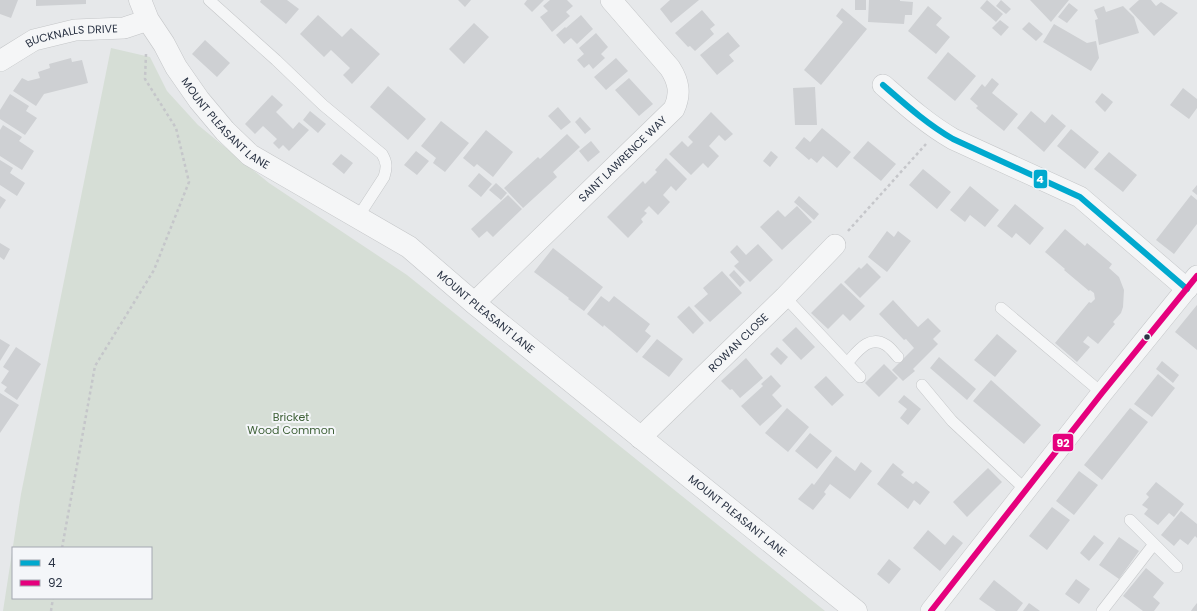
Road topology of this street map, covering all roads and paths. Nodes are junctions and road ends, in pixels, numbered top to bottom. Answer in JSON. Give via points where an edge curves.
{"nodes":[{"id":1,"x":209,"y":0,"type":"edge"},
{"id":2,"x":611,"y":0,"type":"edge"},
{"id":3,"x":143,"y":5,"type":"edge"},
{"id":4,"x":146,"y":49,"type":"dead end"},
{"id":5,"x":0,"y":61,"type":"edge"},
{"id":6,"x":883,"y":85,"type":"dead end"},
{"id":7,"x":938,"y":130,"type":"junction"},
{"id":8,"x":358,"y":217,"type":"junction"},
{"id":9,"x":835,"y":245,"type":"joint"},
{"id":10,"x":1192,"y":282,"type":"edge"},
{"id":11,"x":785,"y":297,"type":"junction"},
{"id":12,"x":474,"y":303,"type":"junction"},
{"id":13,"x":1001,"y":308,"type":"dead end"},
{"id":14,"x":898,"y":357,"type":"dead end"},
{"id":15,"x":847,"y":363,"type":"junction"},
{"id":16,"x":860,"y":377,"type":"dead end"},
{"id":17,"x":922,"y":385,"type":"dead end"},
{"id":18,"x":1102,"y":393,"type":"junction"},
{"id":19,"x":640,"y":438,"type":"junction"},
{"id":20,"x":1026,"y":490,"type":"junction"},
{"id":21,"x":1130,"y":520,"type":"dead end"},
{"id":22,"x":1154,"y":544,"type":"junction"},
{"id":23,"x":62,"y":547,"type":"edge"},
{"id":24,"x":1177,"y":567,"type":"dead end"},
{"id":25,"x":53,"y":599,"type":"edge"},
{"id":26,"x":51,"y":611,"type":"edge"},
{"id":27,"x":856,"y":611,"type":"edge"},
{"id":28,"x":931,"y":611,"type":"edge"},
{"id":29,"x":1102,"y":611,"type":"edge"}],
"edges":[{"from":1,"to":8,"type":"lane","via":[[323,105],[382,154],[386,162],[384,178]]},
{"from":2,"to":12,"type":"street","name":"SAINT LAWRENCE WAY","via":[[673,72],[678,84],[678,101],[674,109]]},
{"from":3,"to":5,"type":"street","name":"BUCKNALLS DRIVE","via":[[124,28],[75,30],[34,40]]},
{"from":3,"to":8,"type":"street","name":"MOUNT PLEASANT LANE","via":[[176,67],[225,131],[250,155]]},
{"from":4,"to":23,"type":"path","via":[[145,79],[176,128],[189,182],[154,270],[95,366]]},
{"from":6,"to":7,"type":"street"},
{"from":7,"to":9,"type":"path"},
{"from":7,"to":10,"type":"street","via":[[1080,197]]},
{"from":8,"to":12,"type":"street","name":"MOUNT PLEASANT LANE","via":[[409,247]]},
{"from":9,"to":11,"type":"street","name":"ROWAN CLOSE"},
{"from":10,"to":18,"type":"street"},
{"from":11,"to":15,"type":"lane"},
{"from":11,"to":19,"type":"street","name":"ROWAN CLOSE"},
{"from":12,"to":19,"type":"street","name":"MOUNT PLEASANT LANE"},
{"from":13,"to":18,"type":"lane"},
{"from":14,"to":15,"type":"lane","via":[[886,345],[872,342],[867,343]]},
{"from":15,"to":16,"type":"lane"},
{"from":17,"to":20,"type":"lane","via":[[952,421]]},
{"from":18,"to":20,"type":"street"},
{"from":19,"to":27,"type":"street","name":"MOUNT PLEASANT LANE"},
{"from":20,"to":28,"type":"street"},
{"from":21,"to":22,"type":"lane"},
{"from":22,"to":24,"type":"lane"},
{"from":22,"to":29,"type":"lane"},
{"from":25,"to":26,"type":"path"}]}
